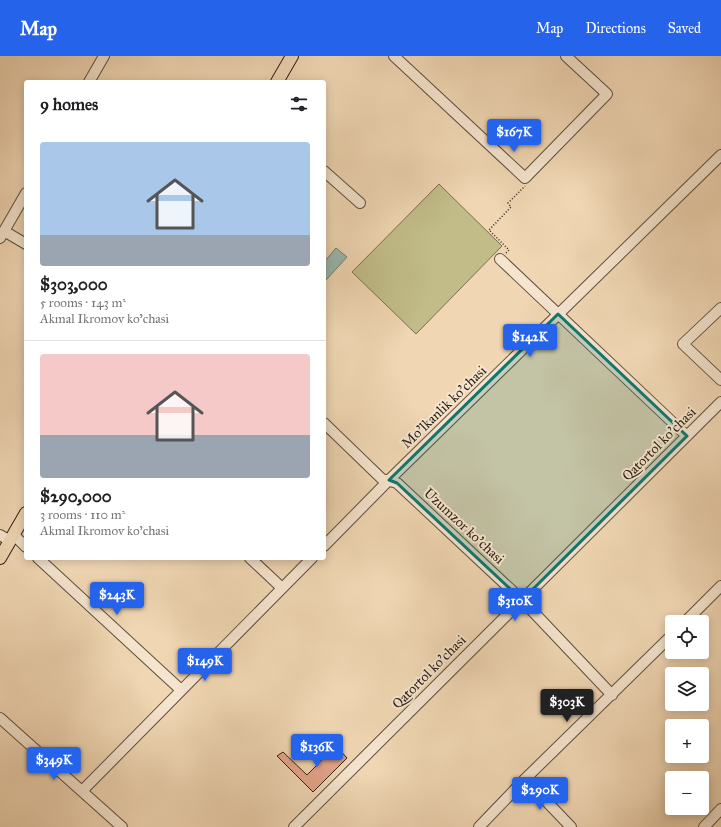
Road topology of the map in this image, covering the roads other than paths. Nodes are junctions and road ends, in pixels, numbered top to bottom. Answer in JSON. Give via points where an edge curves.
{"nodes":[{"id":1,"x":104,"y":56,"type":"edge"},
{"id":2,"x":292,"y":56,"type":"edge"},
{"id":3,"x":394,"y":56,"type":"edge"},
{"id":4,"x":566,"y":56,"type":"edge"},
{"id":5,"x":90,"y":80,"type":"edge"},
{"id":6,"x":278,"y":80,"type":"edge"},
{"id":7,"x":721,"y":155,"type":"edge"},
{"id":8,"x":326,"y":173,"type":"edge"},
{"id":9,"x":24,"y":196,"type":"edge"},
{"id":10,"x":360,"y":204,"type":"dead end"},
{"id":11,"x":2,"y":235,"type":"edge"},
{"id":12,"x":24,"y":243,"type":"edge"},
{"id":13,"x":500,"y":259,"type":"road end"},
{"id":14,"x":721,"y":308,"type":"edge"},
{"id":15,"x":558,"y":314,"type":"junction"},
{"id":16,"x":721,"y":380,"type":"edge"},
{"id":17,"x":721,"y":402,"type":"edge"},
{"id":18,"x":326,"y":425,"type":"edge"},
{"id":19,"x":687,"y":436,"type":"junction"},
{"id":20,"x":389,"y":480,"type":"junction"},
{"id":21,"x":24,"y":516,"type":"edge"},
{"id":22,"x":8,"y":537,"type":"edge"},
{"id":23,"x":326,"y":544,"type":"edge"},
{"id":24,"x":24,"y":545,"type":"edge"},
{"id":25,"x":0,"y":558,"type":"edge"},
{"id":26,"x":40,"y":560,"type":"edge"},
{"id":27,"x":252,"y":560,"type":"edge"},
{"id":28,"x":310,"y":560,"type":"edge"},
{"id":29,"x":721,"y":586,"type":"edge"},
{"id":30,"x":282,"y":588,"type":"junction"},
{"id":31,"x":522,"y":600,"type":"junction"},
{"id":32,"x":692,"y":615,"type":"edge"},
{"id":33,"x":665,"y":642,"type":"edge"},
{"id":34,"x":181,"y":690,"type":"junction"},
{"id":35,"x":612,"y":695,"type":"junction"},
{"id":36,"x":0,"y":718,"type":"edge"},
{"id":37,"x":525,"y":779,"type":"junction"},
{"id":38,"x":82,"y":791,"type":"junction"},
{"id":39,"x":721,"y":809,"type":"edge"},
{"id":40,"x":122,"y":827,"type":"edge"},
{"id":41,"x":294,"y":827,"type":"edge"},
{"id":42,"x":479,"y":827,"type":"edge"},
{"id":43,"x":571,"y":827,"type":"edge"},
{"id":44,"x":704,"y":827,"type":"edge"}],
"edges":[{"from":1,"to":5,"type":"street"},
{"from":2,"to":6,"type":"main road"},
{"from":3,"to":4,"type":"street","via":[[525,178],[607,94]]},
{"from":7,"to":15,"type":"street","name":"Mo'lkanlik ko'chasi"},
{"from":8,"to":10,"type":"street"},
{"from":9,"to":11,"type":"street"},
{"from":11,"to":12,"type":"street"},
{"from":13,"to":15,"type":"street"},
{"from":14,"to":16,"type":"street","via":[[683,344]]},
{"from":15,"to":19,"type":"street"},
{"from":15,"to":20,"type":"street","name":"Mo'lkanlik ko'chasi"},
{"from":17,"to":19,"type":"street","name":"Qatortol ko'chasi"},
{"from":18,"to":20,"type":"street","name":"Uzumzor ko'chasi","via":[[382,479]]},
{"from":19,"to":31,"type":"street","name":"Qatortol ko'chasi"},
{"from":20,"to":23,"type":"street","name":"Mo'lkanlik ko'chasi"},
{"from":20,"to":31,"type":"street","name":"Uzumzor ko'chasi","via":[[397,482]]},
{"from":21,"to":22,"type":"main road"},
{"from":22,"to":24,"type":"street"},
{"from":22,"to":25,"type":"main road"},
{"from":26,"to":34,"type":"street"},
{"from":27,"to":30,"type":"street"},
{"from":28,"to":30,"type":"street"},
{"from":29,"to":32,"type":"street"},
{"from":30,"to":34,"type":"street"},
{"from":31,"to":35,"type":"street","name":"Uzumzor ko'chasi"},
{"from":31,"to":41,"type":"street","name":"Qatortol ko'chasi"},
{"from":33,"to":35,"type":"street"},
{"from":34,"to":38,"type":"street"},
{"from":35,"to":37,"type":"street"},
{"from":36,"to":38,"type":"street"},
{"from":37,"to":42,"type":"street"},
{"from":37,"to":43,"type":"street"},
{"from":38,"to":40,"type":"street"},
{"from":39,"to":44,"type":"street"}]}
